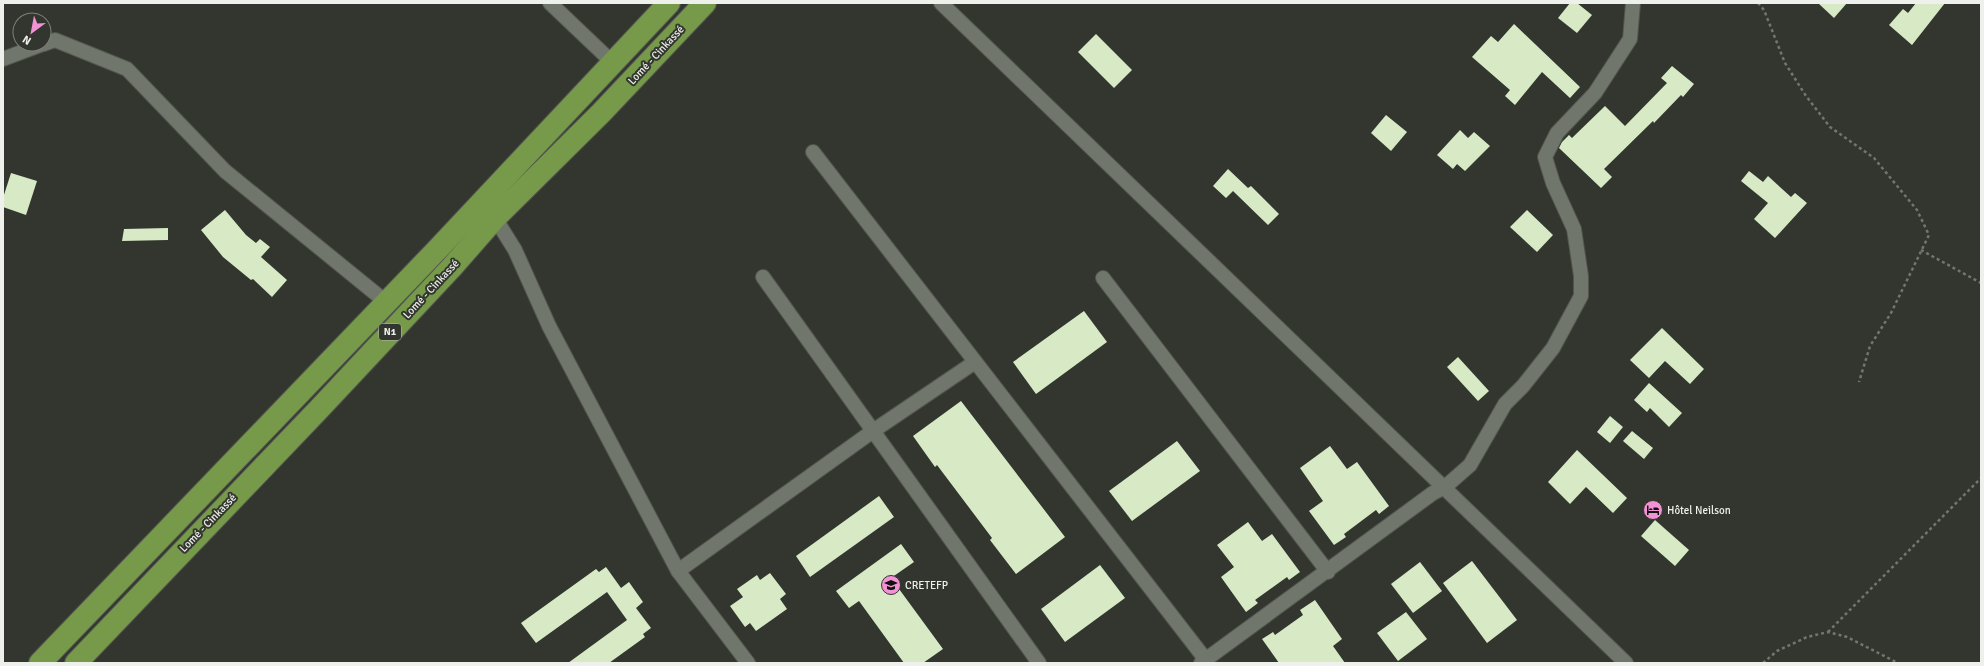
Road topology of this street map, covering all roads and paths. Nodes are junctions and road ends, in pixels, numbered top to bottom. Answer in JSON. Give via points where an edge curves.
{"nodes":[{"id":1,"x":550,"y":3,"type":"edge"},
{"id":2,"x":668,"y":3,"type":"edge"},
{"id":3,"x":706,"y":3,"type":"edge"},
{"id":4,"x":941,"y":3,"type":"edge"},
{"id":5,"x":1633,"y":3,"type":"edge"},
{"id":6,"x":1758,"y":3,"type":"edge"},
{"id":7,"x":52,"y":41,"type":"edge"},
{"id":8,"x":22,"y":52,"type":"edge"},
{"id":9,"x":3,"y":59,"type":"edge"},
{"id":10,"x":612,"y":62,"type":"junction"},
{"id":11,"x":813,"y":152,"type":"dead end"},
{"id":12,"x":488,"y":210,"type":"junction"},
{"id":13,"x":1921,"y":250,"type":"junction"},
{"id":14,"x":762,"y":277,"type":"dead end"},
{"id":15,"x":1103,"y":278,"type":"dead end"},
{"id":16,"x":1981,"y":283,"type":"edge"},
{"id":17,"x":386,"y":302,"type":"junction"},
{"id":18,"x":975,"y":362,"type":"junction"},
{"id":19,"x":1859,"y":382,"type":"dead end"},
{"id":20,"x":872,"y":430,"type":"junction"},
{"id":21,"x":1981,"y":478,"type":"edge"},
{"id":22,"x":1445,"y":487,"type":"junction"},
{"id":23,"x":678,"y":571,"type":"junction"},
{"id":24,"x":1328,"y":572,"type":"junction"},
{"id":25,"x":1828,"y":632,"type":"junction"},
{"id":26,"x":1204,"y":661,"type":"edge"},
{"id":27,"x":40,"y":663,"type":"edge"},
{"id":28,"x":76,"y":663,"type":"edge"},
{"id":29,"x":748,"y":663,"type":"edge"},
{"id":30,"x":1039,"y":663,"type":"edge"},
{"id":31,"x":1626,"y":663,"type":"edge"},
{"id":32,"x":1763,"y":663,"type":"edge"},
{"id":33,"x":1898,"y":663,"type":"edge"}],
"edges":[{"from":1,"to":10,"type":"street"},
{"from":2,"to":10,"type":"highway","name":"Lomé - Cinkassé","number":"N1"},
{"from":3,"to":12,"type":"highway","name":"Lomé - Cinkassé","number":"N1","via":[[601,113]]},
{"from":4,"to":22,"type":"street"},
{"from":5,"to":22,"type":"street","via":[[1630,39],[1595,93],[1557,133],[1545,157],[1553,183],[1574,229],[1581,276],[1581,296],[1553,348],[1505,404],[1470,465]]},
{"from":6,"to":13,"type":"path","via":[[1764,10],[1785,64],[1830,127],[1874,158],[1917,210],[1929,235]]},
{"from":7,"to":17,"type":"street","via":[[127,69],[225,171]]},
{"from":8,"to":9,"type":"street"},
{"from":10,"to":12,"type":"highway","name":"Lomé - Cinkassé","number":"N1"},
{"from":11,"to":18,"type":"street"},
{"from":12,"to":17,"type":"highway","name":"Lomé - Cinkassé","number":"N1"},
{"from":12,"to":23,"type":"street","via":[[515,250],[549,326]]},
{"from":12,"to":28,"type":"highway","name":"Lomé - Cinkassé","number":"N1","via":[[335,391]]},
{"from":13,"to":16,"type":"path"},
{"from":13,"to":19,"type":"path","via":[[1891,313],[1870,346]]},
{"from":14,"to":20,"type":"street"},
{"from":15,"to":24,"type":"street"},
{"from":17,"to":27,"type":"highway","name":"Lomé - Cinkassé","number":"N1"},
{"from":18,"to":20,"type":"street"},
{"from":18,"to":26,"type":"street"},
{"from":20,"to":23,"type":"street"},
{"from":20,"to":30,"type":"street"},
{"from":21,"to":25,"type":"path"},
{"from":22,"to":24,"type":"street","via":[[1433,493]]},
{"from":22,"to":31,"type":"street"},
{"from":23,"to":29,"type":"street"},
{"from":24,"to":26,"type":"street"},
{"from":25,"to":32,"type":"path","via":[[1807,637],[1777,651]]},
{"from":25,"to":33,"type":"path","via":[[1847,637]]}]}
